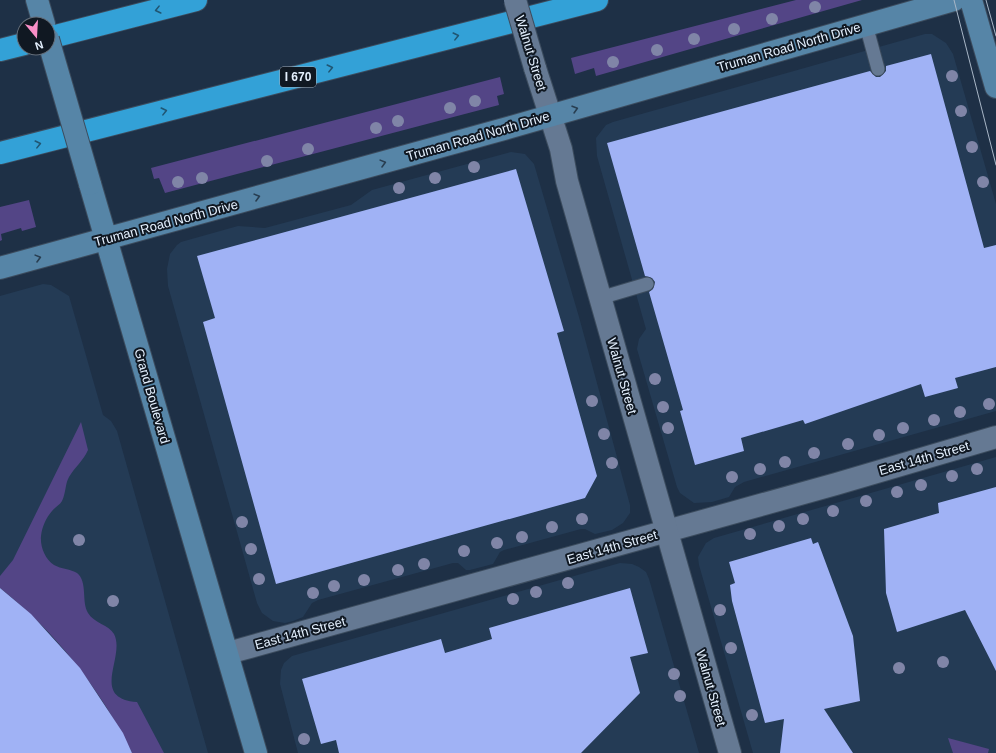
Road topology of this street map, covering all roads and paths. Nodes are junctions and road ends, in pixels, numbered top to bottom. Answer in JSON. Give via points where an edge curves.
{"nodes":[{"id":1,"x":196,"y":0,"type":"edge"},
{"id":2,"x":516,"y":0,"type":"edge"},
{"id":3,"x":597,"y":0,"type":"edge"},
{"id":4,"x":954,"y":0,"type":"edge"},
{"id":5,"x":971,"y":0,"type":"edge"},
{"id":6,"x":37,"y":1,"type":"edge"},
{"id":7,"x":42,"y":16,"type":"edge"},
{"id":8,"x":866,"y":25,"type":"junction"},
{"id":9,"x":56,"y":36,"type":"edge"},
{"id":10,"x":16,"y":46,"type":"edge"},
{"id":11,"x":0,"y":50,"type":"edge"},
{"id":12,"x":53,"y":56,"type":"edge"},
{"id":13,"x":878,"y":68,"type":"dead end"},
{"id":14,"x":996,"y":88,"type":"edge"},
{"id":15,"x":551,"y":116,"type":"junction"},
{"id":16,"x":0,"y":153,"type":"edge"},
{"id":17,"x":106,"y":240,"type":"junction"},
{"id":18,"x":0,"y":268,"type":"edge"},
{"id":19,"x":647,"y":284,"type":"dead end"},
{"id":20,"x":600,"y":298,"type":"junction"},
{"id":21,"x":996,"y":437,"type":"edge"},
{"id":22,"x":667,"y":532,"type":"junction"},
{"id":23,"x":228,"y":653,"type":"junction"},
{"id":24,"x":256,"y":753,"type":"edge"},
{"id":25,"x":730,"y":753,"type":"edge"}],
"edges":[{"from":1,"to":9,"type":"highway","one_way":true},
{"from":2,"to":15,"type":"street","name":"Walnut Street","bridge":true},
{"from":16,"to":3,"type":"highway","number":"I 670","one_way":true},
{"from":4,"to":8,"type":"main road","name":"Truman Road North Drive"},
{"from":5,"to":14,"type":"main road"},
{"from":6,"to":7,"type":"main road"},
{"from":8,"to":13,"type":"lane"},
{"from":15,"to":8,"type":"main road","name":"Truman Road North Drive","one_way":true},
{"from":10,"to":11,"type":"highway"},
{"from":12,"to":17,"type":"main road","name":"Grand Boulevard","bridge":true},
{"from":17,"to":15,"type":"main road","name":"Truman Road North Drive","one_way":true},
{"from":15,"to":20,"type":"street","name":"Walnut Street"},
{"from":18,"to":17,"type":"main road","name":"Truman Road North Drive","one_way":true},
{"from":17,"to":23,"type":"main road","name":"Grand Boulevard"},
{"from":19,"to":20,"type":"lane"},
{"from":20,"to":22,"type":"street","name":"Walnut Street"},
{"from":21,"to":22,"type":"street","name":"East 14th Street"},
{"from":22,"to":23,"type":"street","name":"East 14th Street"},
{"from":22,"to":25,"type":"street","name":"Walnut Street"},
{"from":23,"to":24,"type":"main road","name":"Grand Boulevard"}]}
